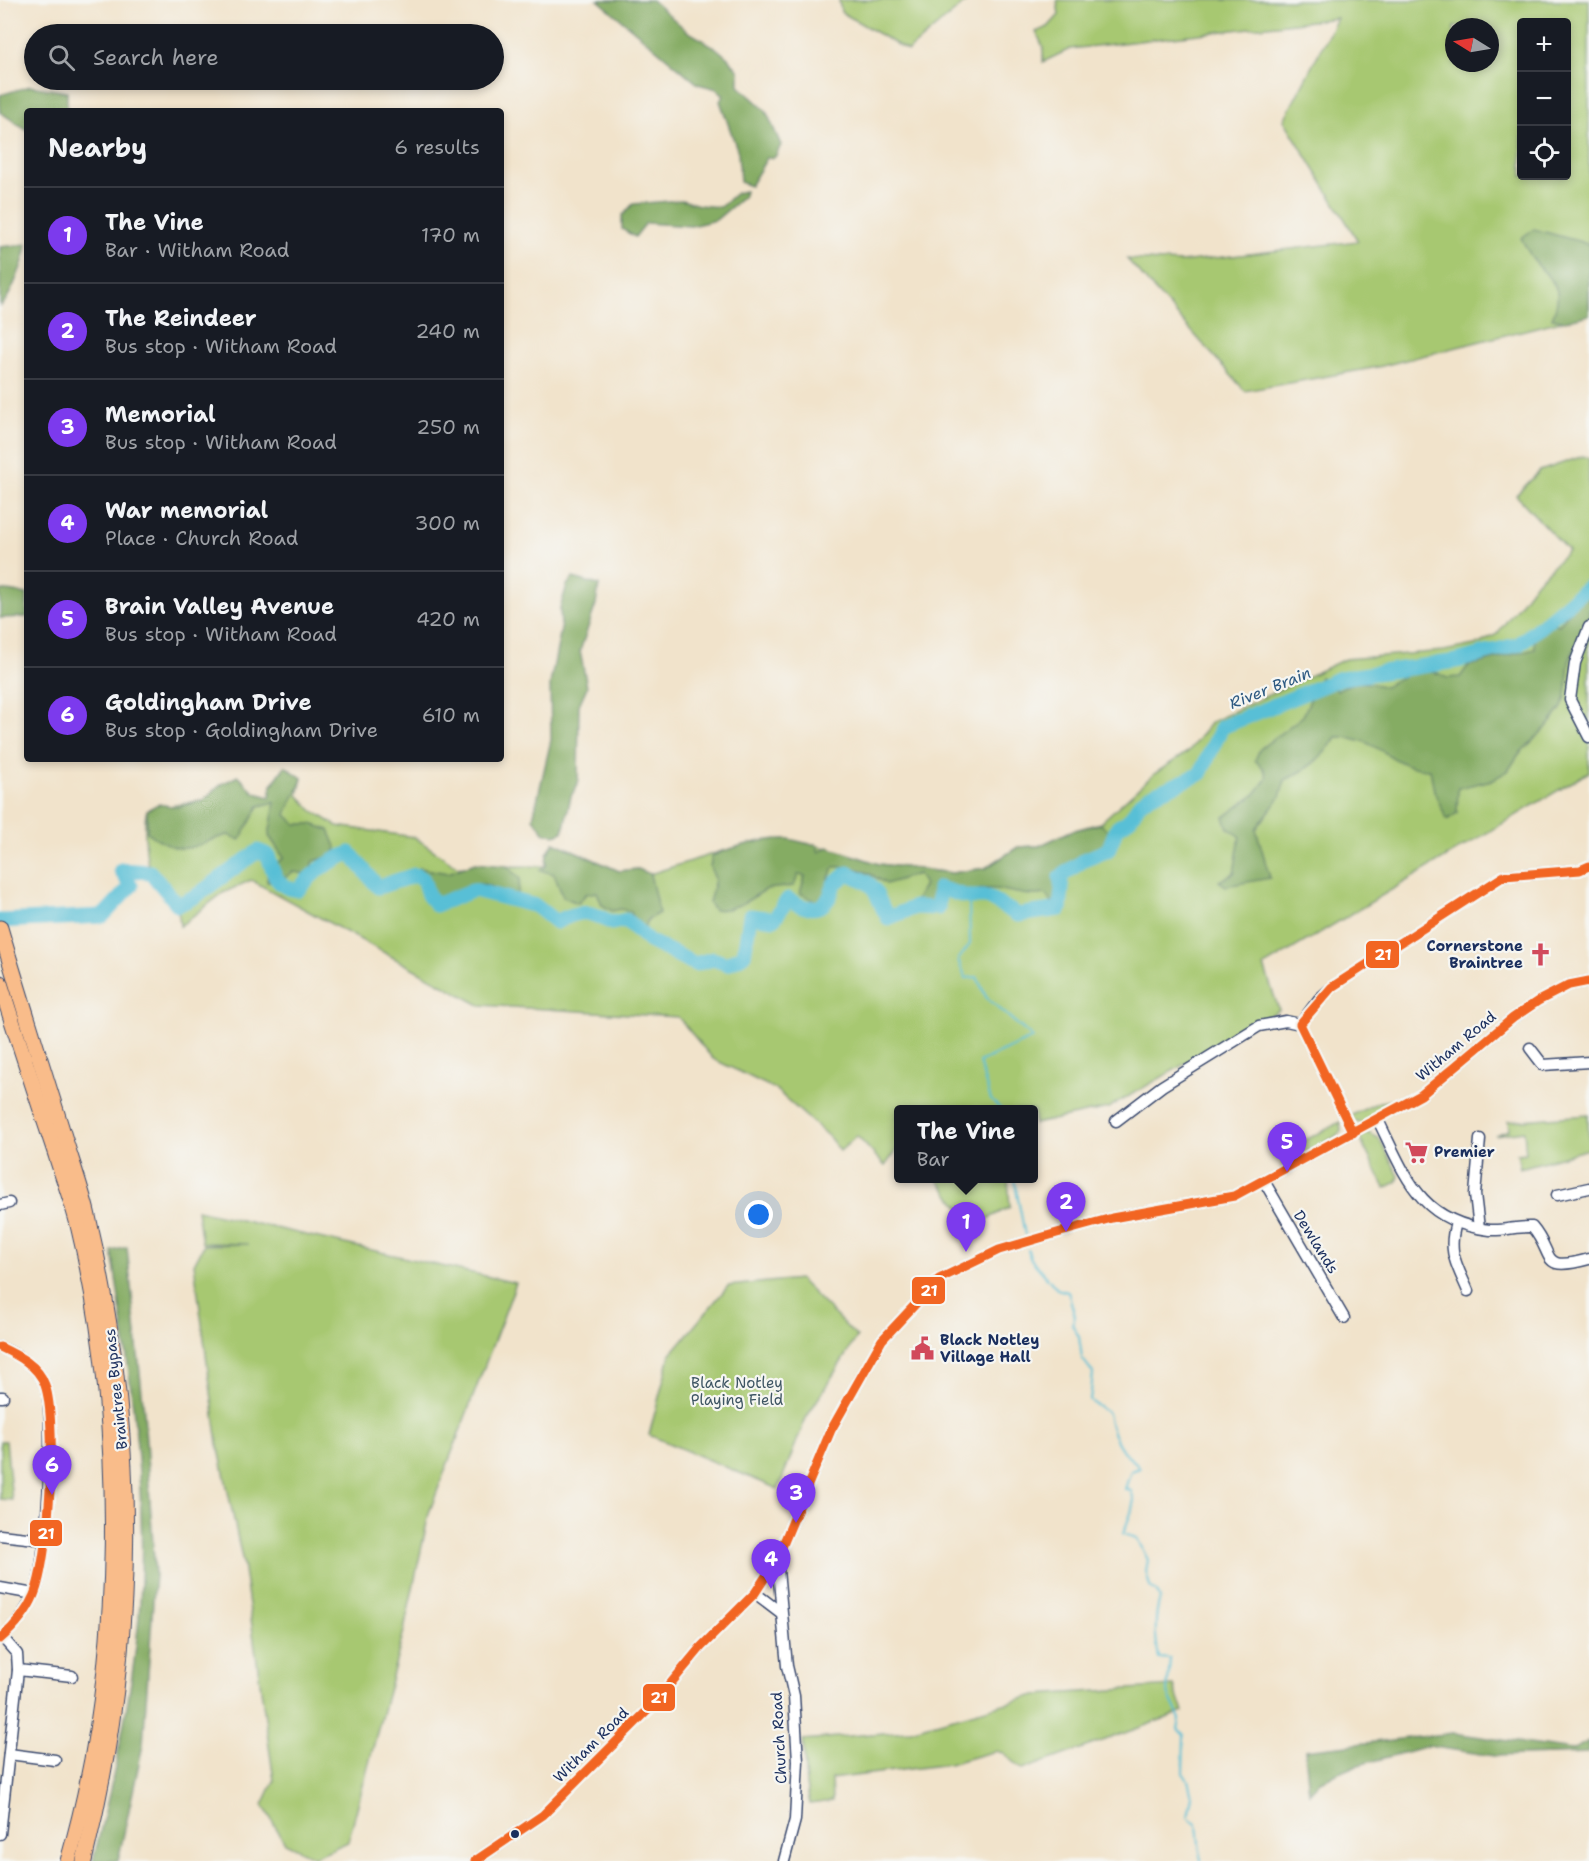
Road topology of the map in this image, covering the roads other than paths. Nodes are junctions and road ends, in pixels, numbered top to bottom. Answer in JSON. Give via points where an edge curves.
{"nodes":[{"id":1,"x":1589,"y":627,"type":"edge"},
{"id":2,"x":1589,"y":736,"type":"edge"},
{"id":3,"x":1589,"y":866,"type":"edge"},
{"id":4,"x":0,"y":928,"type":"edge"},
{"id":5,"x":1589,"y":981,"type":"edge"},
{"id":6,"x":0,"y":983,"type":"edge"},
{"id":7,"x":1300,"y":1024,"type":"junction"},
{"id":8,"x":1530,"y":1048,"type":"dead end"},
{"id":9,"x":1589,"y":1062,"type":"edge"},
{"id":10,"x":1378,"y":1120,"type":"junction"},
{"id":11,"x":1116,"y":1121,"type":"dead end"},
{"id":12,"x":1353,"y":1133,"type":"junction"},
{"id":13,"x":1480,"y":1139,"type":"dead end"},
{"id":14,"x":1263,"y":1181,"type":"junction"},
{"id":15,"x":1589,"y":1188,"type":"edge"},
{"id":16,"x":1557,"y":1196,"type":"dead end"},
{"id":17,"x":1456,"y":1222,"type":"junction"},
{"id":18,"x":1479,"y":1228,"type":"junction"},
{"id":19,"x":1589,"y":1259,"type":"edge"},
{"id":20,"x":1468,"y":1291,"type":"dead end"},
{"id":21,"x":1344,"y":1318,"type":"dead end"},
{"id":22,"x":0,"y":1347,"type":"edge"},
{"id":23,"x":0,"y":1535,"type":"edge"},
{"id":24,"x":45,"y":1540,"type":"junction"},
{"id":25,"x":777,"y":1559,"type":"junction"},
{"id":26,"x":0,"y":1588,"type":"edge"},
{"id":27,"x":755,"y":1593,"type":"junction"},
{"id":28,"x":34,"y":1594,"type":"junction"},
{"id":29,"x":780,"y":1612,"type":"junction"},
{"id":30,"x":1,"y":1638,"type":"edge"},
{"id":31,"x":18,"y":1670,"type":"junction"},
{"id":32,"x":72,"y":1676,"type":"dead end"},
{"id":33,"x":6,"y":1751,"type":"edge"},
{"id":34,"x":55,"y":1760,"type":"dead end"},
{"id":35,"x":0,"y":1834,"type":"edge"},
{"id":36,"x":68,"y":1861,"type":"edge"},
{"id":37,"x":84,"y":1861,"type":"edge"},
{"id":38,"x":475,"y":1861,"type":"edge"},
{"id":39,"x":784,"y":1861,"type":"edge"}],
"edges":[{"from":1,"to":2,"type":"street","via":[[1575,663],[1570,700]]},
{"from":3,"to":7,"type":"street","via":[[1504,876],[1332,987]]},
{"from":4,"to":37,"type":"highway","name":"Braintree Bypass","via":[[86,1210],[109,1315],[123,1437],[126,1560],[118,1687],[108,1755]]},
{"from":5,"to":10,"type":"street","name":"Witham Road","via":[[1569,985],[1538,1001],[1421,1095]]},
{"from":6,"to":36,"type":"highway","name":"Braintree Bypass","via":[[77,1224],[102,1361],[112,1510],[109,1630],[96,1738]]},
{"from":7,"to":11,"type":"street","via":[[1286,1021],[1259,1026],[1162,1086]]},
{"from":7,"to":12,"type":"street"},
{"from":8,"to":9,"type":"street","via":[[1543,1065]]},
{"from":10,"to":12,"type":"street","name":"Witham Road"},
{"from":10,"to":17,"type":"street","via":[[1410,1187],[1434,1212]]},
{"from":12,"to":14,"type":"street","name":"Witham Road"},
{"from":13,"to":18,"type":"street","via":[[1475,1194]]},
{"from":14,"to":21,"type":"street","name":"Dewlands"},
{"from":14,"to":25,"type":"street","name":"Witham Road","via":[[1234,1196],[1112,1218],[999,1250],[939,1279],[882,1340],[831,1430]]},
{"from":15,"to":16,"type":"street"},
{"from":17,"to":18,"type":"street"},
{"from":17,"to":20,"type":"street","via":[[1451,1240],[1453,1256]]},
{"from":18,"to":19,"type":"street","via":[[1532,1227],[1554,1263],[1565,1265]]},
{"from":22,"to":24,"type":"street","via":[[33,1367],[45,1385],[50,1425]]},
{"from":23,"to":24,"type":"street"},
{"from":24,"to":28,"type":"street","via":[[42,1570]]},
{"from":25,"to":27,"type":"street","name":"Witham Road"},
{"from":25,"to":29,"type":"street","name":"Church Road"},
{"from":26,"to":28,"type":"street"},
{"from":27,"to":29,"type":"street"},
{"from":27,"to":38,"type":"street","name":"Witham Road","via":[[701,1647],[651,1707],[543,1815]]},
{"from":28,"to":30,"type":"street"},
{"from":29,"to":39,"type":"street","name":"Church Road","via":[[794,1696],[798,1761],[795,1820]]},
{"from":30,"to":31,"type":"street","via":[[17,1654]]},
{"from":31,"to":32,"type":"street"},
{"from":31,"to":33,"type":"street"},
{"from":33,"to":34,"type":"street"},
{"from":33,"to":35,"type":"street"}]}
